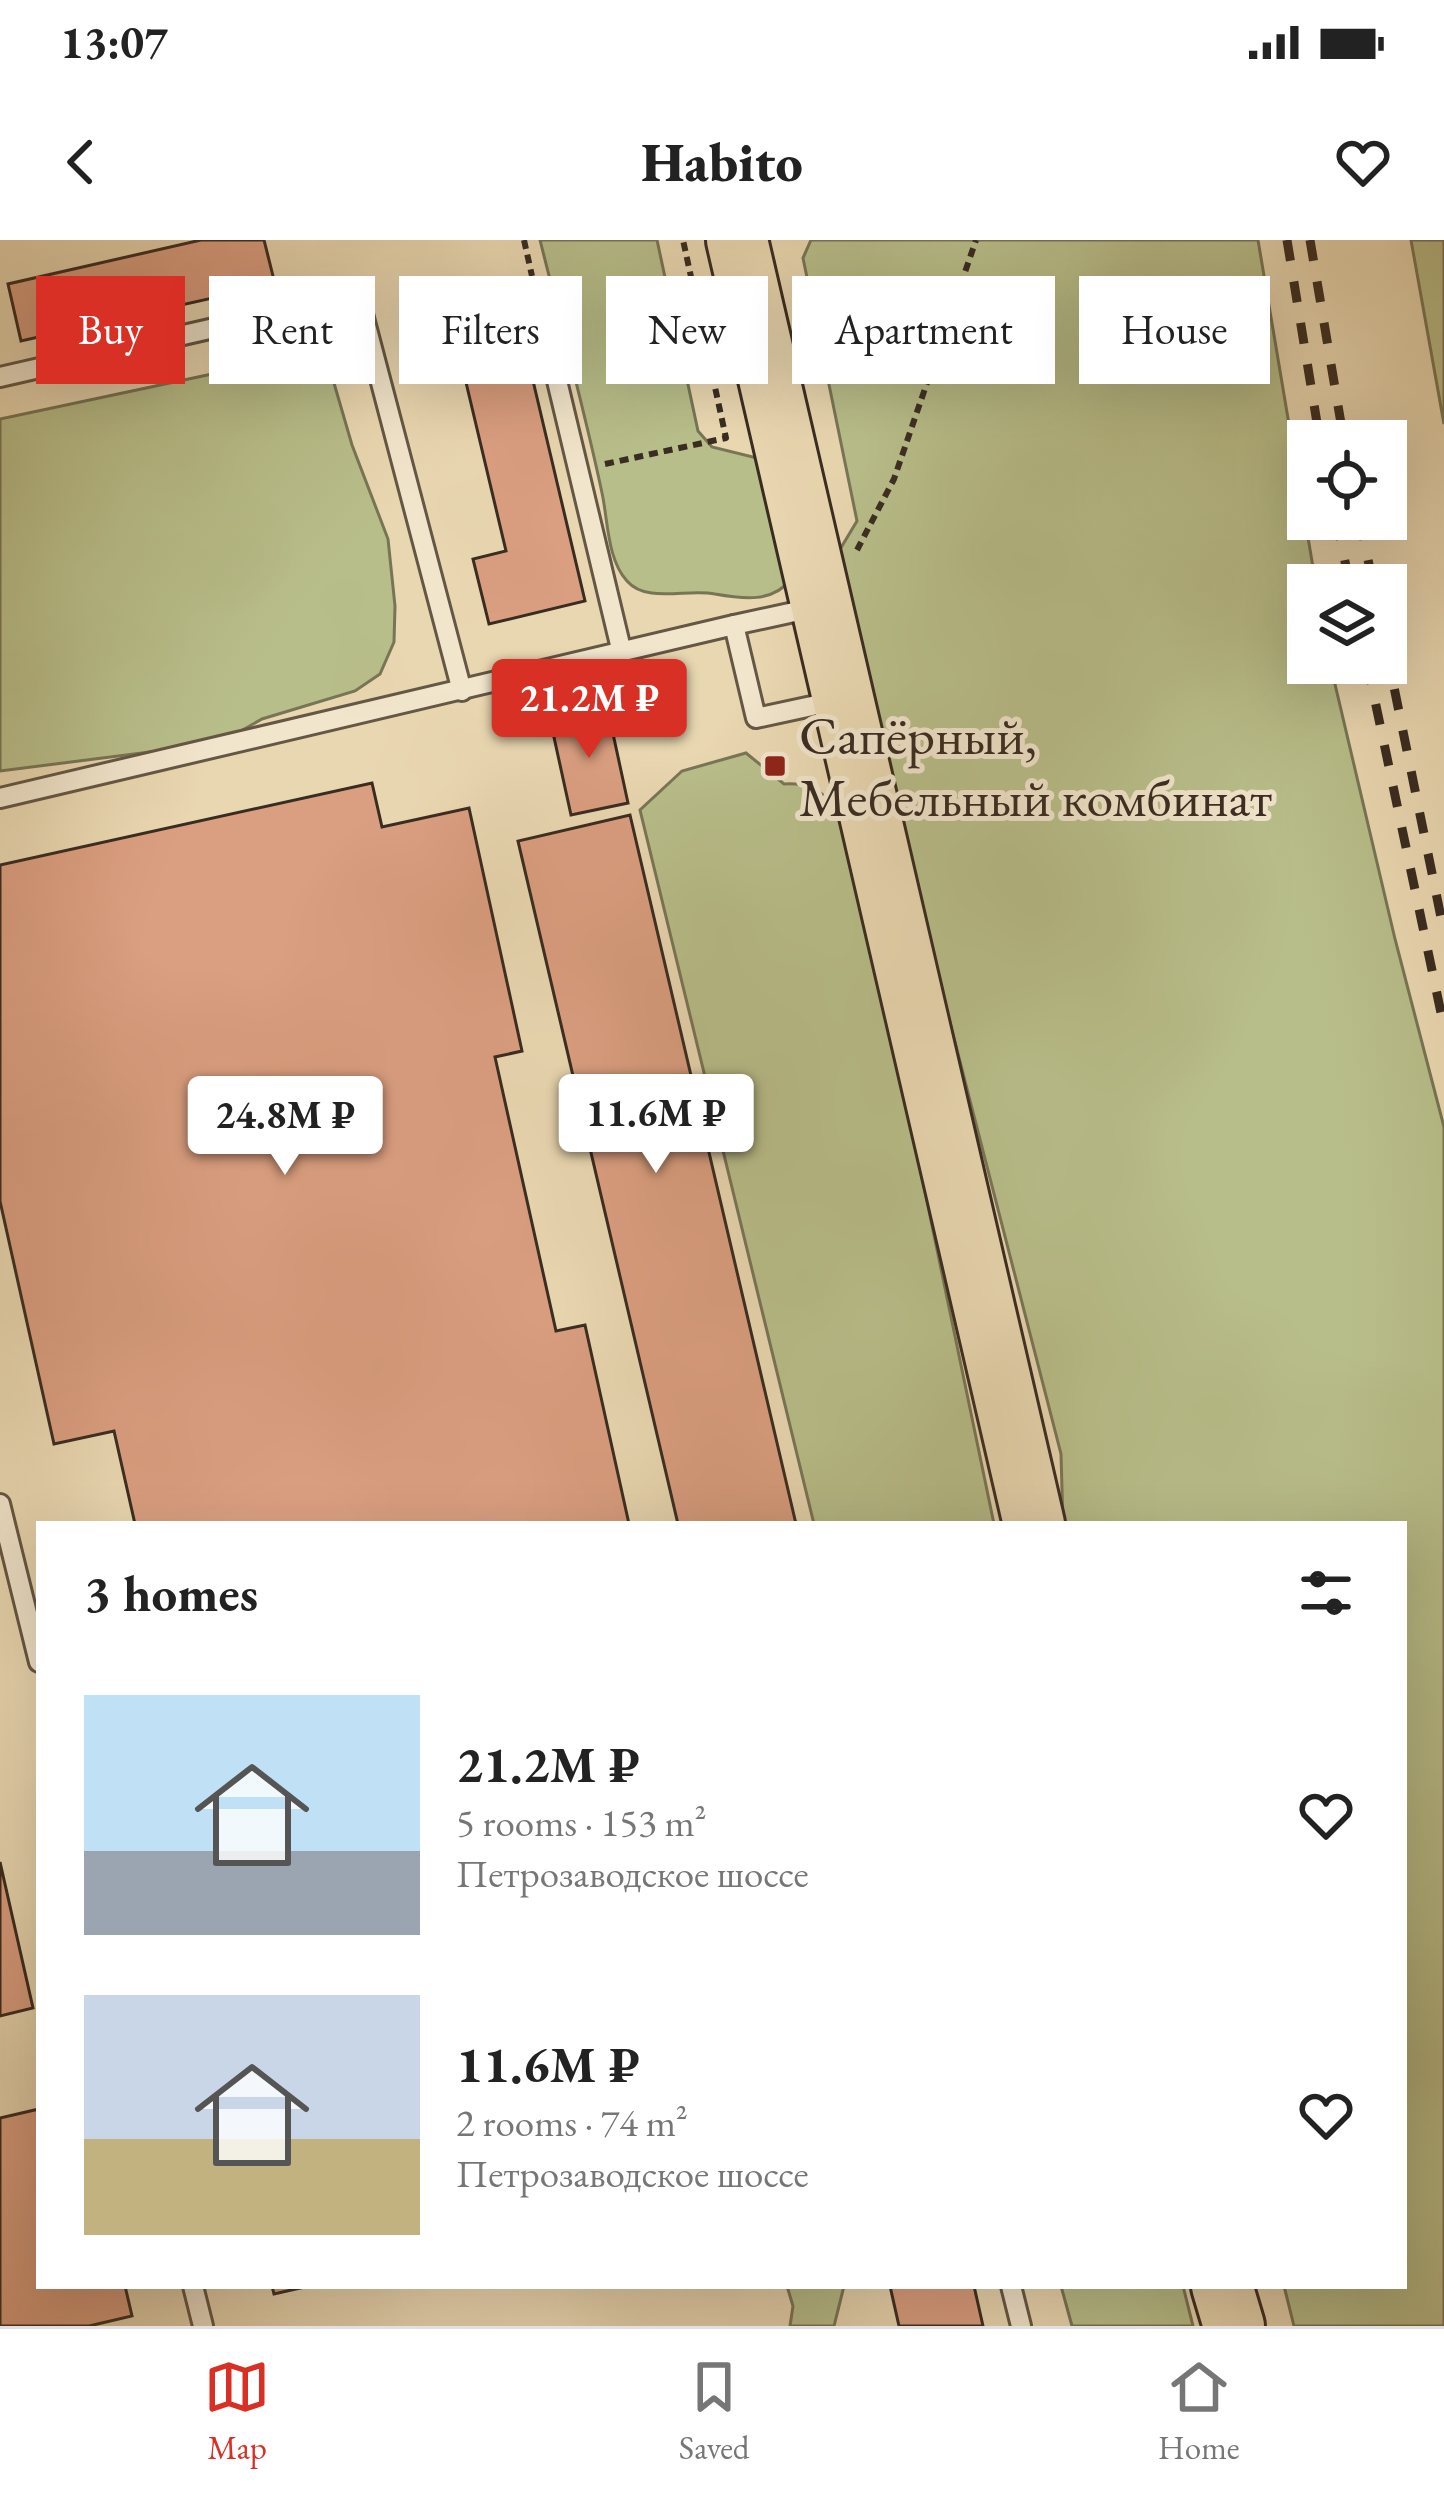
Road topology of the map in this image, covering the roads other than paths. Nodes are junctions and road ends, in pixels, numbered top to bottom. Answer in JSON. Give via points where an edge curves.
{"nodes":[{"id":1,"x":737,"y":240,"type":"edge"},
{"id":2,"x":0,"y":377,"type":"edge"},
{"id":3,"x":558,"y":384,"type":"edge"},
{"id":4,"x":822,"y":606,"type":"junction"},
{"id":5,"x":734,"y":626,"type":"junction"},
{"id":6,"x":622,"y":653,"type":"junction"},
{"id":7,"x":462,"y":691,"type":"junction"},
{"id":8,"x":845,"y":698,"type":"junction"},
{"id":9,"x":0,"y":798,"type":"edge"},
{"id":10,"x":0,"y":1504,"type":"edge"},
{"id":11,"x":1033,"y":1521,"type":"edge"},
{"id":12,"x":36,"y":1650,"type":"edge"},
{"id":13,"x":194,"y":2289,"type":"edge"},
{"id":14,"x":1013,"y":2289,"type":"edge"},
{"id":15,"x":1223,"y":2289,"type":"edge"},
{"id":16,"x":203,"y":2326,"type":"edge"},
{"id":17,"x":1021,"y":2326,"type":"edge"},
{"id":18,"x":1234,"y":2326,"type":"edge"}],
"edges":[{"from":1,"to":4,"type":"main road"},
{"from":2,"to":7,"type":"lane","via":[[358,295]]},
{"from":3,"to":6,"type":"lane"},
{"from":4,"to":5,"type":"lane"},
{"from":4,"to":8,"type":"main road"},
{"from":5,"to":6,"type":"lane"},
{"from":5,"to":8,"type":"lane","via":[[756,718]]},
{"from":6,"to":7,"type":"lane"},
{"from":7,"to":9,"type":"lane"},
{"from":8,"to":11,"type":"main road"},
{"from":10,"to":12,"type":"lane"},
{"from":13,"to":16,"type":"lane"},
{"from":14,"to":17,"type":"lane"},
{"from":15,"to":18,"type":"main road"}]}
